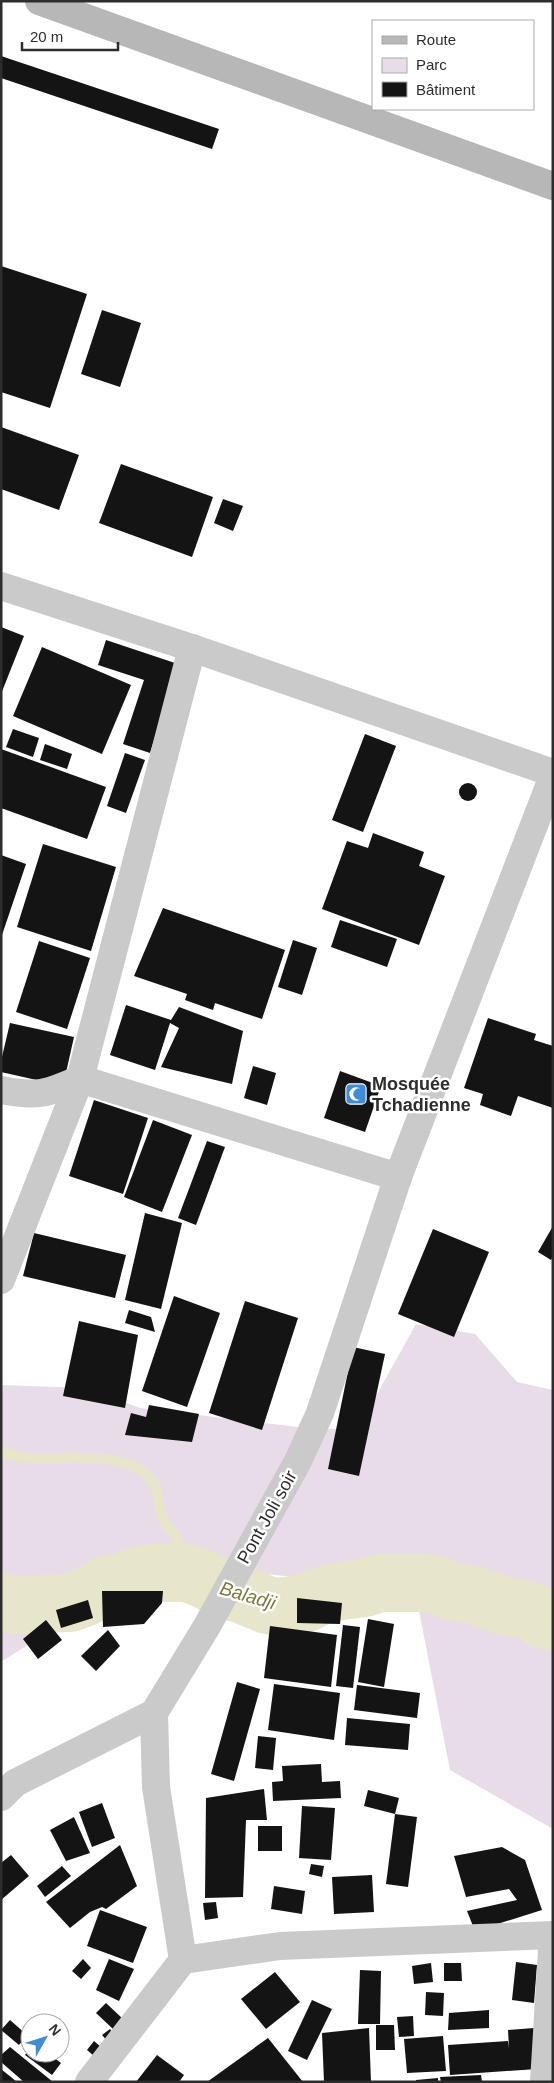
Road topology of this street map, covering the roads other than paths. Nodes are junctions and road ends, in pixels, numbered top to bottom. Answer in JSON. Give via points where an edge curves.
{"nodes":[{"id":1,"x":39,"y":1,"type":"edge"},
{"id":2,"x":553,"y":186,"type":"edge"},
{"id":3,"x":1,"y":586,"type":"edge"},
{"id":4,"x":192,"y":648,"type":"junction"},
{"id":5,"x":553,"y":775,"type":"edge"},
{"id":6,"x":80,"y":1079,"type":"junction"},
{"id":7,"x":1,"y":1090,"type":"edge"},
{"id":8,"x":398,"y":1177,"type":"junction"},
{"id":9,"x":1,"y":1280,"type":"edge"},
{"id":10,"x":154,"y":1713,"type":"junction"},
{"id":11,"x":1,"y":1797,"type":"edge"},
{"id":12,"x":553,"y":1936,"type":"edge"},
{"id":13,"x":183,"y":1960,"type":"junction"},
{"id":14,"x":89,"y":2082,"type":"edge"},
{"id":15,"x":544,"y":2082,"type":"edge"}],
"edges":[{"from":1,"to":2,"type":"street"},
{"from":3,"to":4,"type":"street"},
{"from":4,"to":5,"type":"street"},
{"from":4,"to":6,"type":"street"},
{"from":5,"to":8,"type":"street","name":"Pont Joli soir"},
{"from":6,"to":7,"type":"street","via":[[52,1092],[26,1095]]},
{"from":6,"to":8,"type":"street"},
{"from":6,"to":9,"type":"street"},
{"from":8,"to":10,"type":"street","name":"Pont Joli soir","via":[[320,1413],[298,1461],[207,1626]]},
{"from":10,"to":11,"type":"street","via":[[15,1783]]},
{"from":10,"to":13,"type":"street","via":[[156,1787]]},
{"from":12,"to":13,"type":"street","via":[[280,1946]]},
{"from":12,"to":15,"type":"street"},
{"from":13,"to":14,"type":"street"}]}
